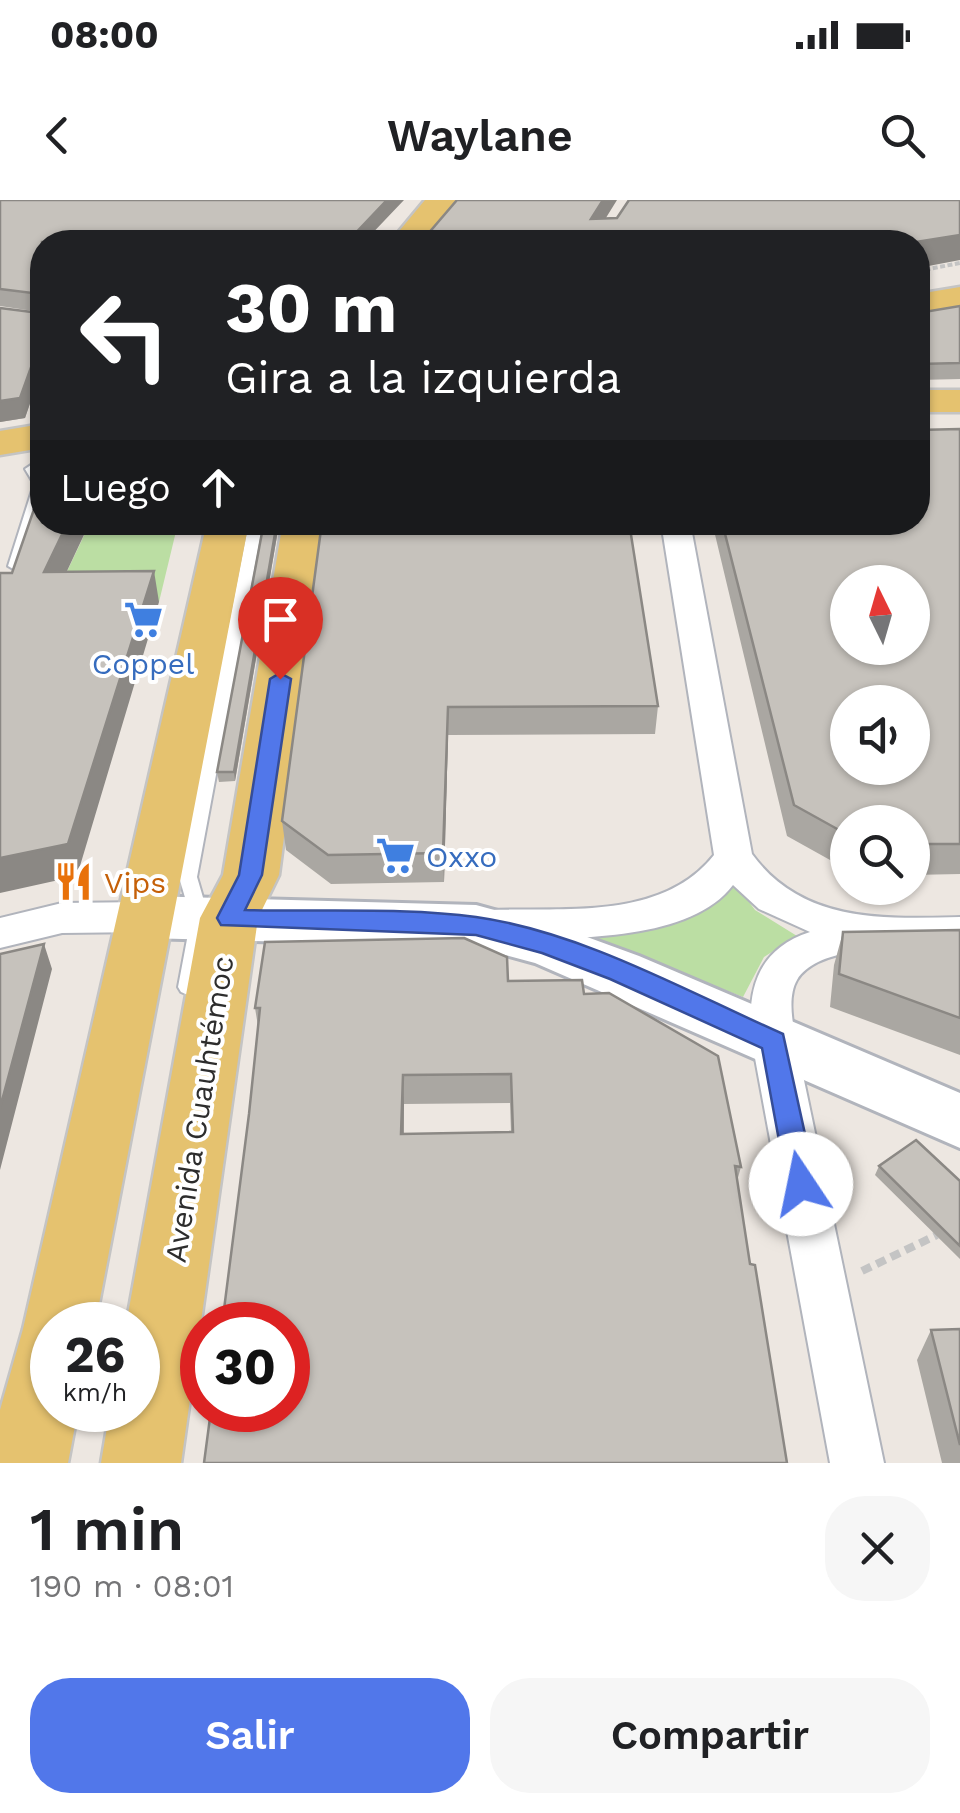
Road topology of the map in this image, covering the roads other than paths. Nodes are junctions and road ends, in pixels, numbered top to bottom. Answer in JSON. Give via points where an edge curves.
{"nodes":[{"id":1,"x":441,"y":200,"type":"edge"},
{"id":2,"x":415,"y":230,"type":"edge"},
{"id":3,"x":960,"y":278,"type":"edge"},
{"id":4,"x":930,"y":283,"type":"edge"},
{"id":5,"x":960,"y":302,"type":"edge"},
{"id":6,"x":930,"y":308,"type":"edge"},
{"id":7,"x":960,"y":401,"type":"edge"},
{"id":8,"x":930,"y":402,"type":"edge"},
{"id":9,"x":930,"y":436,"type":"edge"},
{"id":10,"x":960,"y":436,"type":"edge"},
{"id":11,"x":0,"y":442,"type":"edge"},
{"id":12,"x":29,"y":461,"type":"edge"},
{"id":13,"x":30,"y":518,"type":"edge"},
{"id":14,"x":227,"y":535,"type":"edge"},
{"id":15,"x":254,"y":535,"type":"edge"},
{"id":16,"x":286,"y":535,"type":"edge"},
{"id":17,"x":302,"y":535,"type":"edge"},
{"id":18,"x":677,"y":535,"type":"edge"},
{"id":19,"x":12,"y":574,"type":"edge"},
{"id":20,"x":252,"y":739,"type":"dead end"},
{"id":21,"x":733,"y":858,"type":"junction"},
{"id":22,"x":196,"y":914,"type":"junction"},
{"id":23,"x":476,"y":926,"type":"junction"},
{"id":24,"x":960,"y":932,"type":"edge"},
{"id":25,"x":0,"y":933,"type":"edge"},
{"id":26,"x":884,"y":935,"type":"junction"},
{"id":27,"x":182,"y":1015,"type":"dead end"},
{"id":28,"x":774,"y":1042,"type":"junction"},
{"id":29,"x":960,"y":1121,"type":"edge"},
{"id":30,"x":66,"y":1302,"type":"edge"},
{"id":31,"x":142,"y":1463,"type":"edge"},
{"id":32,"x":857,"y":1463,"type":"edge"}],
"edges":[{"from":1,"to":2,"type":"main road"},
{"from":3,"to":4,"type":"main road"},
{"from":5,"to":6,"type":"main road"},
{"from":7,"to":8,"type":"main road"},
{"from":9,"to":10,"type":"main road"},
{"from":11,"to":12,"type":"main road"},
{"from":13,"to":19,"type":"lane"},
{"from":14,"to":22,"type":"main road","name":"Avenida Cuauhtémoc"},
{"from":15,"to":22,"type":"lane","via":[[188,877]]},
{"from":16,"to":20,"type":"lane"},
{"from":17,"to":22,"type":"main road","name":"Avenida Cuauhtémoc","via":[[251,875]]},
{"from":18,"to":21,"type":"street"},
{"from":21,"to":23,"type":"street","via":[[720,882],[672,910]]},
{"from":21,"to":26,"type":"street","via":[[780,908]]},
{"from":22,"to":23,"type":"street"},
{"from":22,"to":25,"type":"street","via":[[62,918]]},
{"from":22,"to":27,"type":"lane"},
{"from":22,"to":30,"type":"main road","name":"Avenida Cuauhtémoc"},
{"from":22,"to":31,"type":"main road","name":"Avenida Cuauhtémoc"},
{"from":23,"to":28,"type":"street","via":[[619,972]]},
{"from":24,"to":26,"type":"street"},
{"from":26,"to":28,"type":"street","via":[[830,941],[783,966],[771,994]]},
{"from":28,"to":29,"type":"street"},
{"from":28,"to":32,"type":"street"}]}
